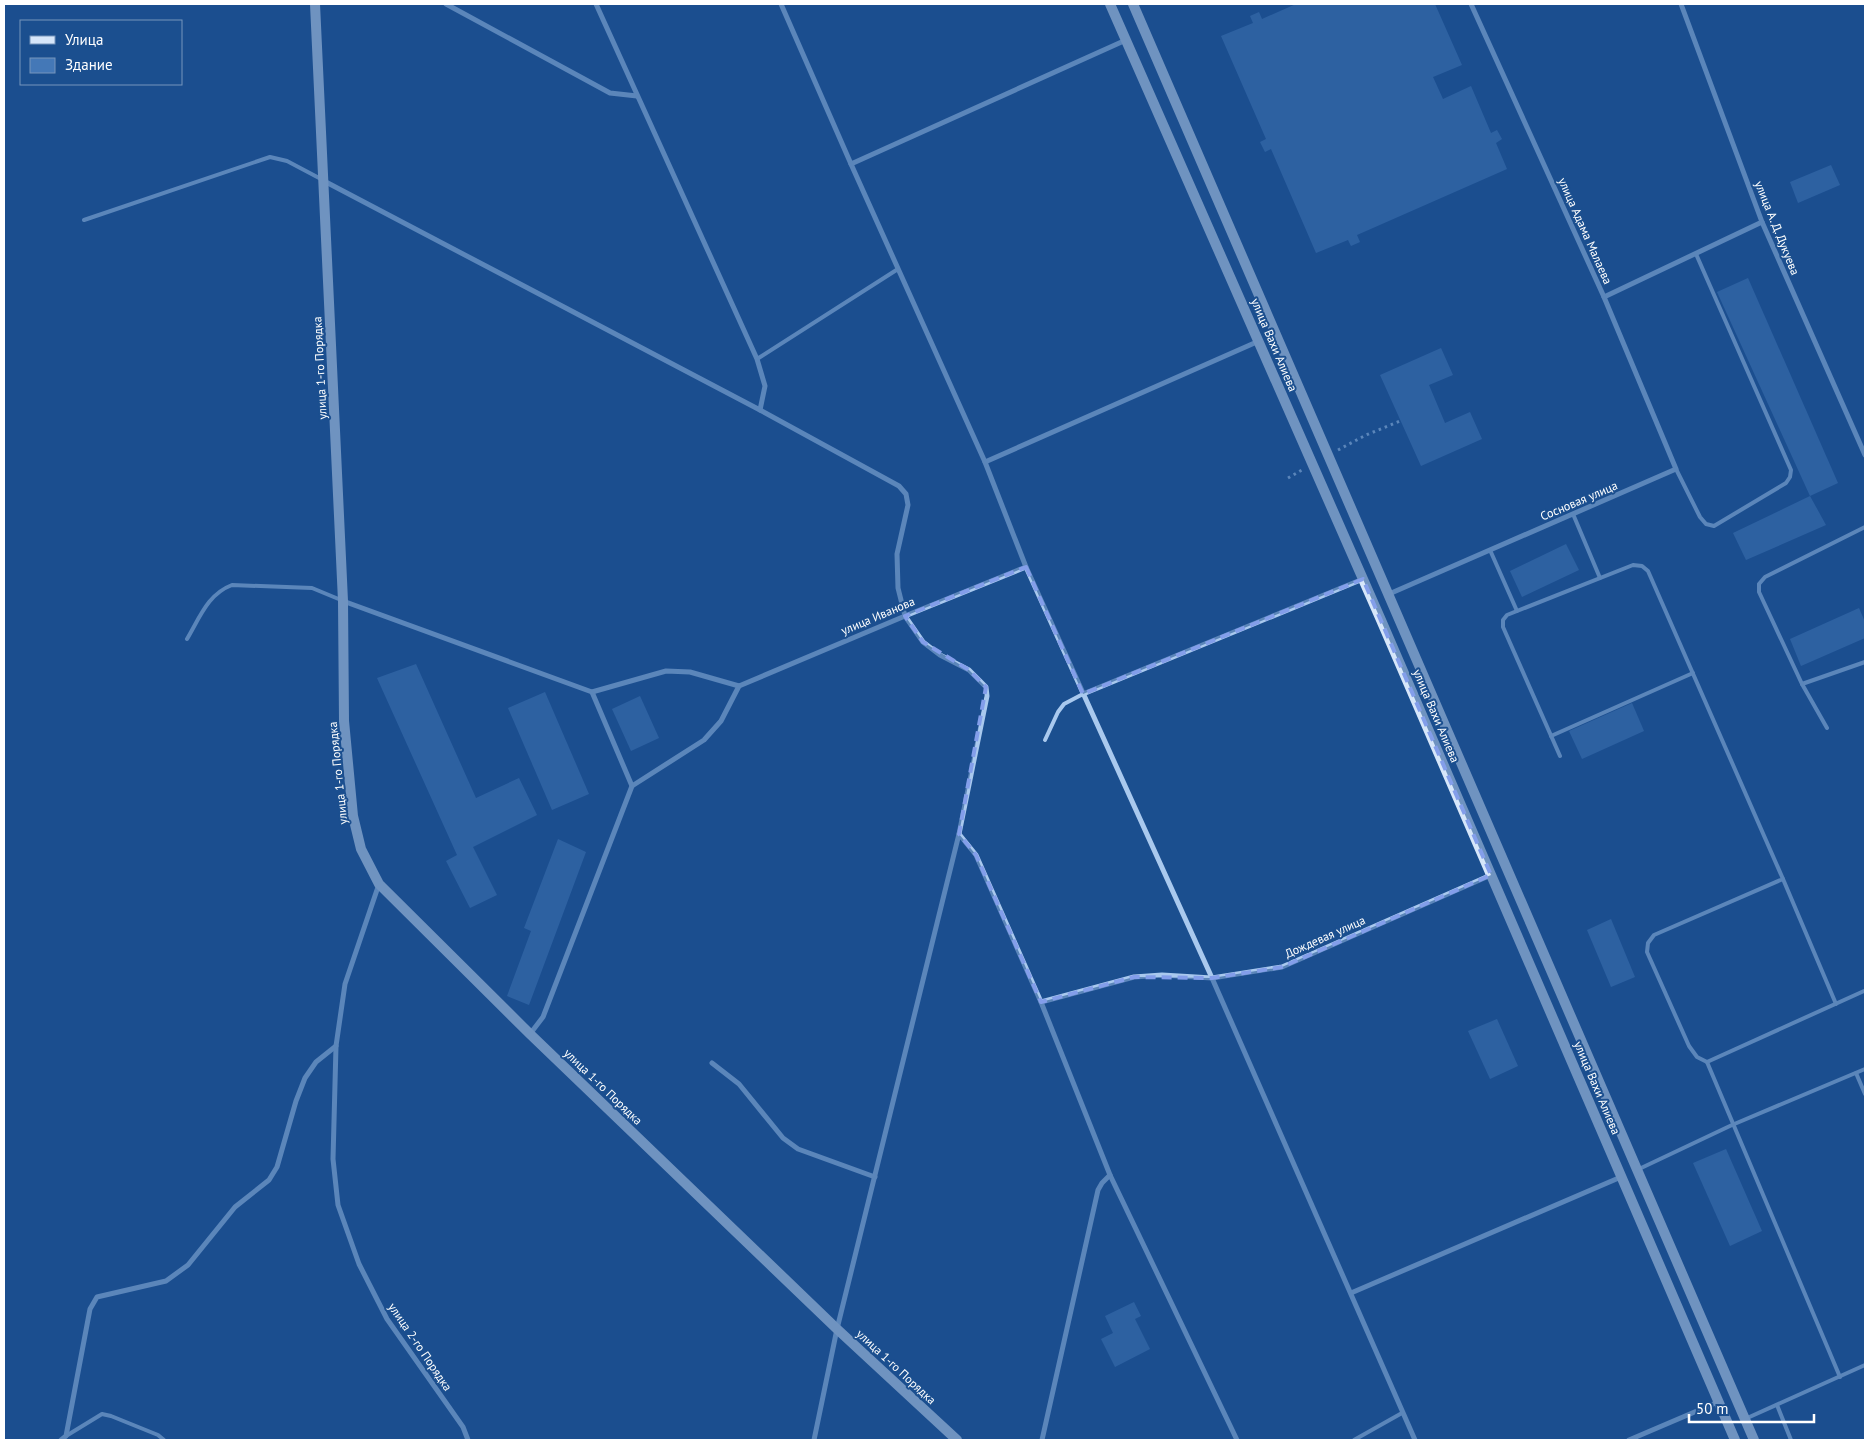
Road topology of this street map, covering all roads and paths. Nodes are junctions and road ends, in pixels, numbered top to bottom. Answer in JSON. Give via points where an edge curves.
{"nodes":[{"id":1,"x":315,"y":4,"type":"edge"},
{"id":2,"x":446,"y":4,"type":"edge"},
{"id":3,"x":596,"y":4,"type":"edge"},
{"id":4,"x":781,"y":4,"type":"edge"},
{"id":5,"x":1110,"y":4,"type":"edge"},
{"id":6,"x":1133,"y":4,"type":"edge"},
{"id":7,"x":1471,"y":4,"type":"edge"},
{"id":8,"x":1681,"y":4,"type":"edge"},
{"id":9,"x":1127,"y":39,"type":"junction"},
{"id":10,"x":636,"y":96,"type":"junction"},
{"id":11,"x":851,"y":164,"type":"junction"},
{"id":12,"x":324,"y":181,"type":"junction"},
{"id":13,"x":84,"y":220,"type":"dead end"},
{"id":14,"x":1762,"y":222,"type":"junction"},
{"id":15,"x":1696,"y":254,"type":"junction"},
{"id":16,"x":898,"y":269,"type":"junction"},
{"id":17,"x":1604,"y":298,"type":"junction"},
{"id":18,"x":1259,"y":341,"type":"junction"},
{"id":19,"x":758,"y":359,"type":"junction"},
{"id":20,"x":760,"y":410,"type":"junction"},
{"id":21,"x":1400,"y":421,"type":"dead end"},
{"id":22,"x":1865,"y":455,"type":"edge"},
{"id":23,"x":1328,"y":456,"type":"junction"},
{"id":24,"x":985,"y":462,"type":"junction"},
{"id":25,"x":1312,"y":465,"type":"junction"},
{"id":26,"x":1676,"y":470,"type":"junction"},
{"id":27,"x":1288,"y":478,"type":"dead end"},
{"id":28,"x":1573,"y":514,"type":"junction"},
{"id":29,"x":1865,"y":527,"type":"edge"},
{"id":30,"x":1490,"y":550,"type":"junction"},
{"id":31,"x":1026,"y":567,"type":"junction"},
{"id":32,"x":1600,"y":578,"type":"junction"},
{"id":33,"x":1363,"y":579,"type":"junction"},
{"id":34,"x":1389,"y":594,"type":"junction"},
{"id":35,"x":343,"y":600,"type":"junction"},
{"id":36,"x":1517,"y":611,"type":"junction"},
{"id":37,"x":905,"y":616,"type":"junction"},
{"id":38,"x":187,"y":639,"type":"dead end"},
{"id":39,"x":1865,"y":662,"type":"edge"},
{"id":40,"x":1693,"y":673,"type":"junction"},
{"id":41,"x":1802,"y":684,"type":"junction"},
{"id":42,"x":739,"y":686,"type":"junction"},
{"id":43,"x":592,"y":692,"type":"junction"},
{"id":44,"x":1084,"y":694,"type":"junction"},
{"id":45,"x":1827,"y":728,"type":"dead end"},
{"id":46,"x":1551,"y":736,"type":"junction"},
{"id":47,"x":1045,"y":740,"type":"dead end"},
{"id":48,"x":1560,"y":756,"type":"dead end"},
{"id":49,"x":632,"y":786,"type":"junction"},
{"id":50,"x":959,"y":834,"type":"junction"},
{"id":51,"x":1491,"y":875,"type":"junction"},
{"id":52,"x":1783,"y":879,"type":"junction"},
{"id":53,"x":379,"y":884,"type":"junction"},
{"id":54,"x":1212,"y":978,"type":"junction"},
{"id":55,"x":1864,"y":991,"type":"dead end"},
{"id":56,"x":1041,"y":1002,"type":"junction"},
{"id":57,"x":1836,"y":1004,"type":"junction"},
{"id":58,"x":530,"y":1034,"type":"junction"},
{"id":59,"x":336,"y":1046,"type":"junction"},
{"id":60,"x":1706,"y":1062,"type":"junction"},
{"id":61,"x":712,"y":1063,"type":"dead end"},
{"id":62,"x":1865,"y":1069,"type":"edge"},
{"id":63,"x":1856,"y":1073,"type":"junction"},
{"id":64,"x":1865,"y":1094,"type":"edge"},
{"id":65,"x":1732,"y":1125,"type":"junction"},
{"id":66,"x":1637,"y":1169,"type":"junction"},
{"id":67,"x":1110,"y":1175,"type":"junction"},
{"id":68,"x":875,"y":1177,"type":"junction"},
{"id":69,"x":1622,"y":1177,"type":"junction"},
{"id":70,"x":1351,"y":1293,"type":"junction"},
{"id":71,"x":837,"y":1329,"type":"junction"},
{"id":72,"x":1865,"y":1365,"type":"edge"},
{"id":73,"x":1840,"y":1377,"type":"junction"},
{"id":74,"x":1718,"y":1402,"type":"junction"},
{"id":75,"x":1777,"y":1405,"type":"junction"},
{"id":76,"x":1402,"y":1413,"type":"junction"},
{"id":77,"x":1745,"y":1419,"type":"junction"},
{"id":78,"x":64,"y":1438,"type":"edge"},
{"id":79,"x":164,"y":1440,"type":"edge"},
{"id":80,"x":468,"y":1440,"type":"edge"},
{"id":81,"x":814,"y":1440,"type":"edge"},
{"id":82,"x":957,"y":1440,"type":"edge"},
{"id":83,"x":1042,"y":1440,"type":"edge"},
{"id":84,"x":1237,"y":1440,"type":"edge"},
{"id":85,"x":1354,"y":1440,"type":"edge"},
{"id":86,"x":1415,"y":1440,"type":"edge"},
{"id":87,"x":1629,"y":1440,"type":"edge"},
{"id":88,"x":1735,"y":1440,"type":"edge"},
{"id":89,"x":1754,"y":1440,"type":"edge"},
{"id":90,"x":1791,"y":1440,"type":"edge"}],
"edges":[{"from":1,"to":12,"type":"main road","name":"улица 1-го Порядка"},
{"from":2,"to":10,"type":"street","via":[[610,93]]},
{"from":3,"to":10,"type":"street"},
{"from":4,"to":11,"type":"street"},
{"from":5,"to":9,"type":"main road","name":"улица Вахи Алиева"},
{"from":6,"to":23,"type":"main road","name":"улица Вахи Алиева"},
{"from":7,"to":17,"type":"street","name":"улица Адама Малаева"},
{"from":8,"to":14,"type":"street","name":"улица А. Д. Дукуева"},
{"from":9,"to":11,"type":"street"},
{"from":9,"to":18,"type":"main road","name":"улица Вахи Алиева"},
{"from":10,"to":19,"type":"street"},
{"from":11,"to":16,"type":"street"},
{"from":12,"to":13,"type":"lane","via":[[287,161],[270,157]]},
{"from":12,"to":20,"type":"street"},
{"from":12,"to":35,"type":"main road","name":"улица 1-го Порядка"},
{"from":14,"to":15,"type":"street"},
{"from":14,"to":22,"type":"street","name":"улица А. Д. Дукуева"},
{"from":15,"to":17,"type":"street"},
{"from":15,"to":26,"type":"lane","via":[[1791,470],[1786,483],[1714,526],[1706,524],[1700,517]]},
{"from":16,"to":19,"type":"lane"},
{"from":16,"to":24,"type":"street"},
{"from":17,"to":26,"type":"street","name":"улица Адама Малаева"},
{"from":18,"to":24,"type":"street"},
{"from":18,"to":25,"type":"main road","name":"улица Вахи Алиева"},
{"from":19,"to":20,"type":"street","via":[[765,386]]},
{"from":20,"to":37,"type":"street","via":[[899,486],[906,494],[908,505],[898,554],[898,588]]},
{"from":21,"to":23,"type":"path"},
{"from":23,"to":34,"type":"main road","name":"улица Вахи Алиева"},
{"from":24,"to":31,"type":"street"},
{"from":25,"to":27,"type":"path"},
{"from":25,"to":33,"type":"main road","name":"улица Вахи Алиева"},
{"from":26,"to":28,"type":"street","name":"Сосновая улица"},
{"from":28,"to":30,"type":"street","name":"Сосновая улица"},
{"from":28,"to":32,"type":"lane"},
{"from":29,"to":41,"type":"lane","via":[[1765,577],[1759,584],[1759,592]]},
{"from":30,"to":34,"type":"street","name":"Сосновая улица"},
{"from":30,"to":36,"type":"lane"},
{"from":31,"to":37,"type":"street","name":"улица Иванова"},
{"from":31,"to":44,"type":"street"},
{"from":32,"to":36,"type":"lane"},
{"from":32,"to":40,"type":"lane","via":[[1633,565],[1648,571]]},
{"from":33,"to":44,"type":"street"},
{"from":33,"to":51,"type":"main road","name":"улица Вахи Алиева"},
{"from":34,"to":66,"type":"main road","name":"улица Вахи Алиева"},
{"from":35,"to":38,"type":"lane","via":[[312,588],[232,586],[212,598]]},
{"from":35,"to":43,"type":"street"},
{"from":35,"to":53,"type":"main road","name":"улица 1-го Порядка","via":[[344,720],[352,816],[361,849]]},
{"from":36,"to":46,"type":"lane","via":[[1507,615],[1503,627]]},
{"from":37,"to":42,"type":"street","name":"улица Иванова"},
{"from":37,"to":50,"type":"street","via":[[923,642],[969,670],[986,687],[987,696]]},
{"from":39,"to":41,"type":"lane"},
{"from":40,"to":46,"type":"lane"},
{"from":40,"to":52,"type":"lane"},
{"from":41,"to":45,"type":"lane"},
{"from":42,"to":43,"type":"street","via":[[690,672],[666,671]]},
{"from":42,"to":49,"type":"street","via":[[720,721],[704,740]]},
{"from":43,"to":49,"type":"street"},
{"from":44,"to":47,"type":"lane","via":[[1064,704]]},
{"from":44,"to":54,"type":"street"},
{"from":46,"to":48,"type":"lane"},
{"from":49,"to":58,"type":"street","via":[[543,1017]]},
{"from":50,"to":56,"type":"street","via":[[976,855]]},
{"from":50,"to":68,"type":"street"},
{"from":51,"to":54,"type":"street","name":"Дождевая улица","via":[[1282,967]]},
{"from":51,"to":69,"type":"main road","name":"улица Вахи Алиева"},
{"from":52,"to":57,"type":"lane"},
{"from":52,"to":60,"type":"lane","via":[[1654,935],[1648,943],[1647,952],[1689,1046],[1697,1057]]},
{"from":53,"to":58,"type":"main road","name":"улица 1-го Порядка"},
{"from":53,"to":59,"type":"street","name":"улица 2-го Порядка","via":[[344,984]]},
{"from":54,"to":56,"type":"street","name":"Дождевая улица","via":[[1162,974],[1134,976]]},
{"from":54,"to":70,"type":"street"},
{"from":55,"to":57,"type":"lane"},
{"from":56,"to":67,"type":"street"},
{"from":57,"to":60,"type":"lane"},
{"from":58,"to":71,"type":"main road","name":"улица 1-го Порядка"},
{"from":59,"to":78,"type":"street","via":[[316,1062],[305,1078],[277,1168],[269,1180],[235,1207],[188,1265],[166,1281],[97,1297],[90,1309]]},
{"from":59,"to":80,"type":"street","name":"улица 2-го Порядка","via":[[333,1159],[338,1204],[358,1264],[387,1319],[463,1427]]},
{"from":60,"to":65,"type":"lane"},
{"from":61,"to":68,"type":"street","via":[[739,1084],[783,1138],[798,1149]]},
{"from":62,"to":63,"type":"lane"},
{"from":63,"to":64,"type":"lane"},
{"from":63,"to":65,"type":"lane"},
{"from":65,"to":66,"type":"lane"},
{"from":65,"to":73,"type":"lane"},
{"from":66,"to":77,"type":"main road","name":"улица Вахи Алиева"},
{"from":67,"to":83,"type":"street","via":[[1098,1190]]},
{"from":67,"to":84,"type":"street"},
{"from":68,"to":71,"type":"street"},
{"from":69,"to":70,"type":"street"},
{"from":69,"to":74,"type":"main road","name":"улица Вахи Алиева"},
{"from":70,"to":76,"type":"street"},
{"from":71,"to":81,"type":"street"},
{"from":71,"to":82,"type":"main road","name":"улица 1-го Порядка"},
{"from":72,"to":73,"type":"lane"},
{"from":73,"to":75,"type":"lane"},
{"from":74,"to":87,"type":"street"},
{"from":74,"to":88,"type":"main road","name":"улица Вахи Алиева"},
{"from":75,"to":77,"type":"lane"},
{"from":75,"to":90,"type":"lane"},
{"from":76,"to":85,"type":"lane"},
{"from":76,"to":86,"type":"street"},
{"from":77,"to":89,"type":"main road","name":"улица Вахи Алиева"},
{"from":78,"to":79,"type":"lane","via":[[102,1414]]}]}
